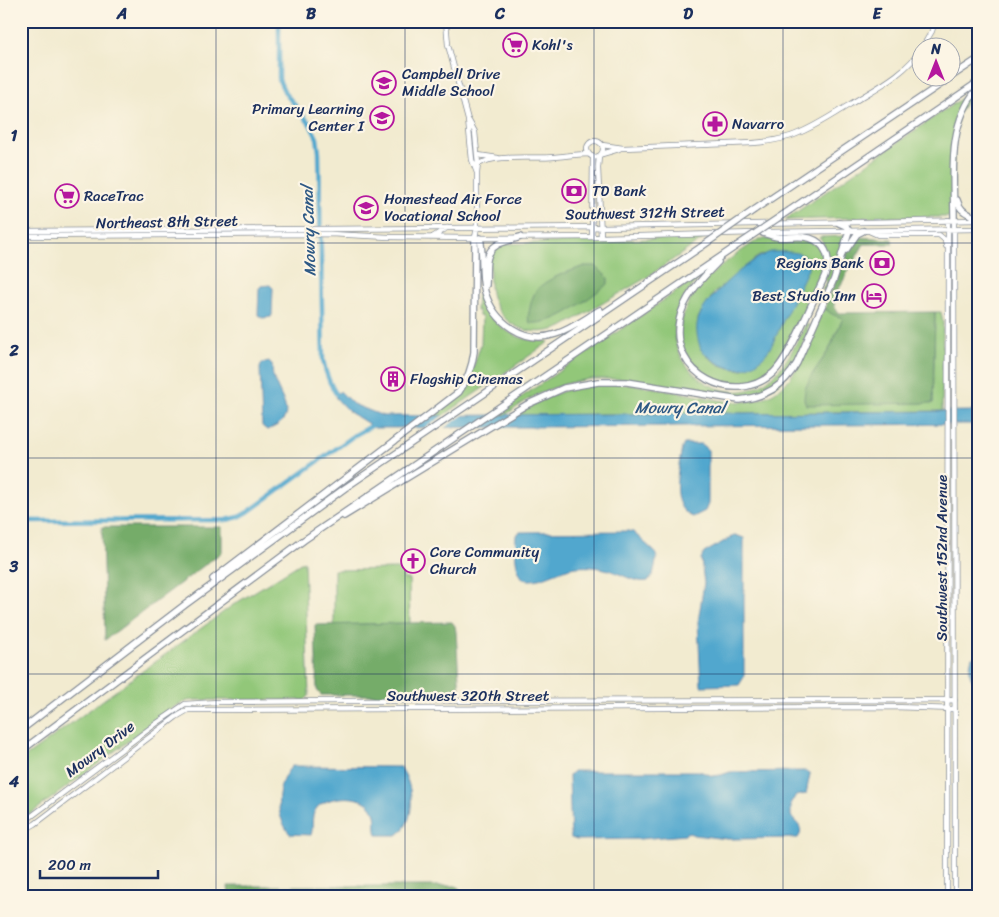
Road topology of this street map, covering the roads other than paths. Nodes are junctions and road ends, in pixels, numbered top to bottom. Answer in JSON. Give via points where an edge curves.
{"nodes":[{"id":1,"x":446,"y":21,"type":"edge"},
{"id":2,"x":934,"y":21,"type":"edge"},
{"id":3,"x":928,"y":38,"type":"edge"},
{"id":4,"x":978,"y":58,"type":"edge"},
{"id":5,"x":912,"y":60,"type":"edge"},
{"id":6,"x":962,"y":69,"type":"edge"},
{"id":7,"x":978,"y":82,"type":"edge"},
{"id":8,"x":935,"y":88,"type":"edge"},
{"id":9,"x":978,"y":88,"type":"edge"},
{"id":10,"x":468,"y":120,"type":"junction"},
{"id":11,"x":602,"y":145,"type":"junction"},
{"id":12,"x":588,"y":146,"type":"junction"},
{"id":13,"x":623,"y":148,"type":"junction"},
{"id":14,"x":577,"y":154,"type":"junction"},
{"id":15,"x":478,"y":155,"type":"junction"},
{"id":16,"x":601,"y":155,"type":"junction"},
{"id":17,"x":591,"y":156,"type":"junction"},
{"id":18,"x":499,"y":159,"type":"junction"},
{"id":19,"x":478,"y":164,"type":"junction"},
{"id":20,"x":477,"y":173,"type":"junction"},
{"id":21,"x":954,"y":182,"type":"junction"},
{"id":22,"x":951,"y":220,"type":"junction"},
{"id":23,"x":978,"y":220,"type":"edge"},
{"id":24,"x":838,"y":223,"type":"junction"},
{"id":25,"x":477,"y":227,"type":"junction"},
{"id":26,"x":592,"y":227,"type":"junction"},
{"id":27,"x":601,"y":227,"type":"junction"},
{"id":28,"x":448,"y":228,"type":"junction"},
{"id":29,"x":978,"y":229,"type":"edge"},
{"id":30,"x":89,"y":230,"type":"junction"},
{"id":31,"x":948,"y":230,"type":"junction"},
{"id":32,"x":954,"y":230,"type":"junction"},
{"id":33,"x":21,"y":231,"type":"edge"},
{"id":34,"x":312,"y":231,"type":"junction"},
{"id":35,"x":329,"y":231,"type":"junction"},
{"id":36,"x":849,"y":231,"type":"junction"},
{"id":37,"x":865,"y":231,"type":"junction"},
{"id":38,"x":763,"y":232,"type":"junction"},
{"id":39,"x":21,"y":236,"type":"edge"},
{"id":40,"x":90,"y":236,"type":"junction"},
{"id":41,"x":520,"y":237,"type":"junction"},
{"id":42,"x":592,"y":237,"type":"junction"},
{"id":43,"x":601,"y":237,"type":"junction"},
{"id":44,"x":431,"y":238,"type":"junction"},
{"id":45,"x":478,"y":238,"type":"junction"},
{"id":46,"x":735,"y":247,"type":"junction"},
{"id":47,"x":843,"y":254,"type":"junction"},
{"id":48,"x":948,"y":259,"type":"junction"},
{"id":49,"x":485,"y":292,"type":"junction"},
{"id":50,"x":633,"y":292,"type":"junction"},
{"id":51,"x":304,"y":540,"type":"junction"},
{"id":52,"x":186,"y":604,"type":"junction"},
{"id":53,"x":955,"y":700,"type":"junction"},
{"id":54,"x":348,"y":701,"type":"junction"},
{"id":55,"x":716,"y":701,"type":"junction"},
{"id":56,"x":947,"y":701,"type":"junction"},
{"id":57,"x":198,"y":702,"type":"joint"},
{"id":58,"x":716,"y":708,"type":"junction"},
{"id":59,"x":947,"y":709,"type":"junction"},
{"id":60,"x":955,"y":709,"type":"junction"},
{"id":61,"x":348,"y":710,"type":"junction"},
{"id":62,"x":21,"y":730,"type":"edge"},
{"id":63,"x":21,"y":751,"type":"edge"},
{"id":64,"x":21,"y":824,"type":"edge"},
{"id":65,"x":21,"y":832,"type":"edge"},
{"id":66,"x":948,"y":896,"type":"edge"},
{"id":67,"x":955,"y":896,"type":"edge"}],
"edges":[{"from":1,"to":10,"type":"street","via":[[448,44]]},
{"from":2,"to":3,"type":"street"},
{"from":4,"to":6,"type":"highway"},
{"from":5,"to":13,"type":"street","via":[[888,81],[792,136],[754,143]]},
{"from":7,"to":46,"type":"highway","bridge":true},
{"from":8,"to":50,"type":"highway","bridge":true},
{"from":9,"to":21,"type":"highway","via":[[958,122]]},
{"from":10,"to":15,"type":"street","via":[[475,132]]},
{"from":10,"to":20,"type":"street","via":[[472,160]]},
{"from":11,"to":12,"type":"street","via":[[594,141]]},
{"from":11,"to":13,"type":"street"},
{"from":11,"to":16,"type":"street"},
{"from":12,"to":14,"type":"street"},
{"from":12,"to":17,"type":"street"},
{"from":13,"to":16,"type":"street"},
{"from":14,"to":17,"type":"street"},
{"from":14,"to":18,"type":"street"},
{"from":15,"to":18,"type":"street"},
{"from":15,"to":19,"type":"street"},
{"from":16,"to":17,"type":"street"},
{"from":16,"to":27,"type":"street","via":[[598,168]]},
{"from":17,"to":26,"type":"street"},
{"from":18,"to":19,"type":"street"},
{"from":19,"to":20,"type":"street"},
{"from":20,"to":25,"type":"street"},
{"from":21,"to":22,"type":"highway"},
{"from":21,"to":23,"type":"highway","via":[[960,208]]},
{"from":22,"to":23,"type":"street","name":"Southwest 312th Street"},
{"from":22,"to":24,"type":"street","name":"Southwest 312th Street"},
{"from":22,"to":31,"type":"street","name":"Southwest 152nd Avenue"},
{"from":22,"to":32,"type":"street","name":"Southwest 152nd Avenue"},
{"from":24,"to":27,"type":"street","name":"Southwest 312th Street"},
{"from":24,"to":36,"type":"highway"},
{"from":25,"to":26,"type":"street","name":"Southwest 312th Street"},
{"from":25,"to":28,"type":"street","name":"Southwest 312th Street"},
{"from":25,"to":45,"type":"street"},
{"from":26,"to":27,"type":"street","name":"Southwest 312th Street"},
{"from":26,"to":42,"type":"street"},
{"from":27,"to":43,"type":"street"},
{"from":28,"to":35,"type":"street","name":"Southwest 312th Street"},
{"from":28,"to":44,"type":"street"},
{"from":29,"to":32,"type":"street","name":"Southwest 312th Street"},
{"from":30,"to":33,"type":"street","name":"Northeast 8th Street"},
{"from":30,"to":34,"type":"street","name":"Northeast 8th Street"},
{"from":30,"to":40,"type":"street"},
{"from":31,"to":32,"type":"street","name":"Southwest 312th Street"},
{"from":31,"to":37,"type":"street","name":"Southwest 312th Street"},
{"from":31,"to":48,"type":"street","name":"Southwest 152nd Avenue"},
{"from":32,"to":53,"type":"street","name":"Southwest 152nd Avenue"},
{"from":34,"to":35,"type":"street","name":"Southwest 312th Street"},
{"from":34,"to":40,"type":"street","name":"Northeast 8th Street"},
{"from":35,"to":44,"type":"street","name":"Southwest 312th Street"},
{"from":36,"to":37,"type":"street","name":"Southwest 312th Street"},
{"from":36,"to":38,"type":"street","name":"Southwest 312th Street"},
{"from":36,"to":47,"type":"highway"},
{"from":37,"to":47,"type":"highway","via":[[854,238]]},
{"from":37,"to":48,"type":"street","via":[[878,236],[939,235],[945,240]]},
{"from":38,"to":43,"type":"street","name":"Southwest 312th Street"},
{"from":38,"to":46,"type":"highway","via":[[776,237],[811,238],[824,249],[828,264],[783,362],[766,378],[736,388],[714,384],[696,373],[680,347],[678,331],[681,313],[688,299],[709,272]]},
{"from":39,"to":40,"type":"street","name":"Northeast 8th Street"},
{"from":41,"to":42,"type":"street","name":"Southwest 312th Street"},
{"from":41,"to":45,"type":"street","name":"Southwest 312th Street"},
{"from":41,"to":49,"type":"highway","via":[[497,244],[491,250],[486,261]]},
{"from":42,"to":43,"type":"street","name":"Southwest 312th Street"},
{"from":44,"to":45,"type":"street","name":"Southwest 312th Street"},
{"from":45,"to":49,"type":"highway"},
{"from":45,"to":52,"type":"highway","via":[[472,366],[459,392],[198,591]]},
{"from":46,"to":51,"type":"highway"},
{"from":47,"to":51,"type":"highway","via":[[816,324],[791,374],[767,393],[739,400],[627,382],[598,382],[564,388],[526,405]]},
{"from":48,"to":56,"type":"street","name":"Southwest 152nd Avenue"},
{"from":49,"to":50,"type":"highway","via":[[493,310],[507,326],[539,337],[566,330]]},
{"from":50,"to":52,"type":"highway","via":[[345,488]]},
{"from":51,"to":63,"type":"highway"},
{"from":52,"to":62,"type":"highway"},
{"from":53,"to":56,"type":"street","name":"Southwest 320th Street"},
{"from":53,"to":60,"type":"street","name":"Southwest 152nd Avenue"},
{"from":54,"to":55,"type":"street","name":"Southwest 320th Street"},
{"from":54,"to":57,"type":"street","name":"Southwest 320th Street"},
{"from":54,"to":61,"type":"street"},
{"from":55,"to":56,"type":"street","name":"Southwest 320th Street"},
{"from":55,"to":58,"type":"street"},
{"from":56,"to":59,"type":"street","name":"Southwest 152nd Avenue"},
{"from":57,"to":64,"type":"street","name":"Mowry Drive","via":[[185,704],[172,712]]},
{"from":58,"to":59,"type":"street","name":"Southwest 320th Street"},
{"from":58,"to":61,"type":"street","name":"Southwest 320th Street"},
{"from":59,"to":60,"type":"street","name":"Southwest 320th Street"},
{"from":59,"to":66,"type":"street","name":"Southwest 152nd Avenue"},
{"from":60,"to":67,"type":"street","name":"Southwest 152nd Avenue"},
{"from":61,"to":65,"type":"street","name":"Southwest 320th Street","via":[[188,710]]}]}
